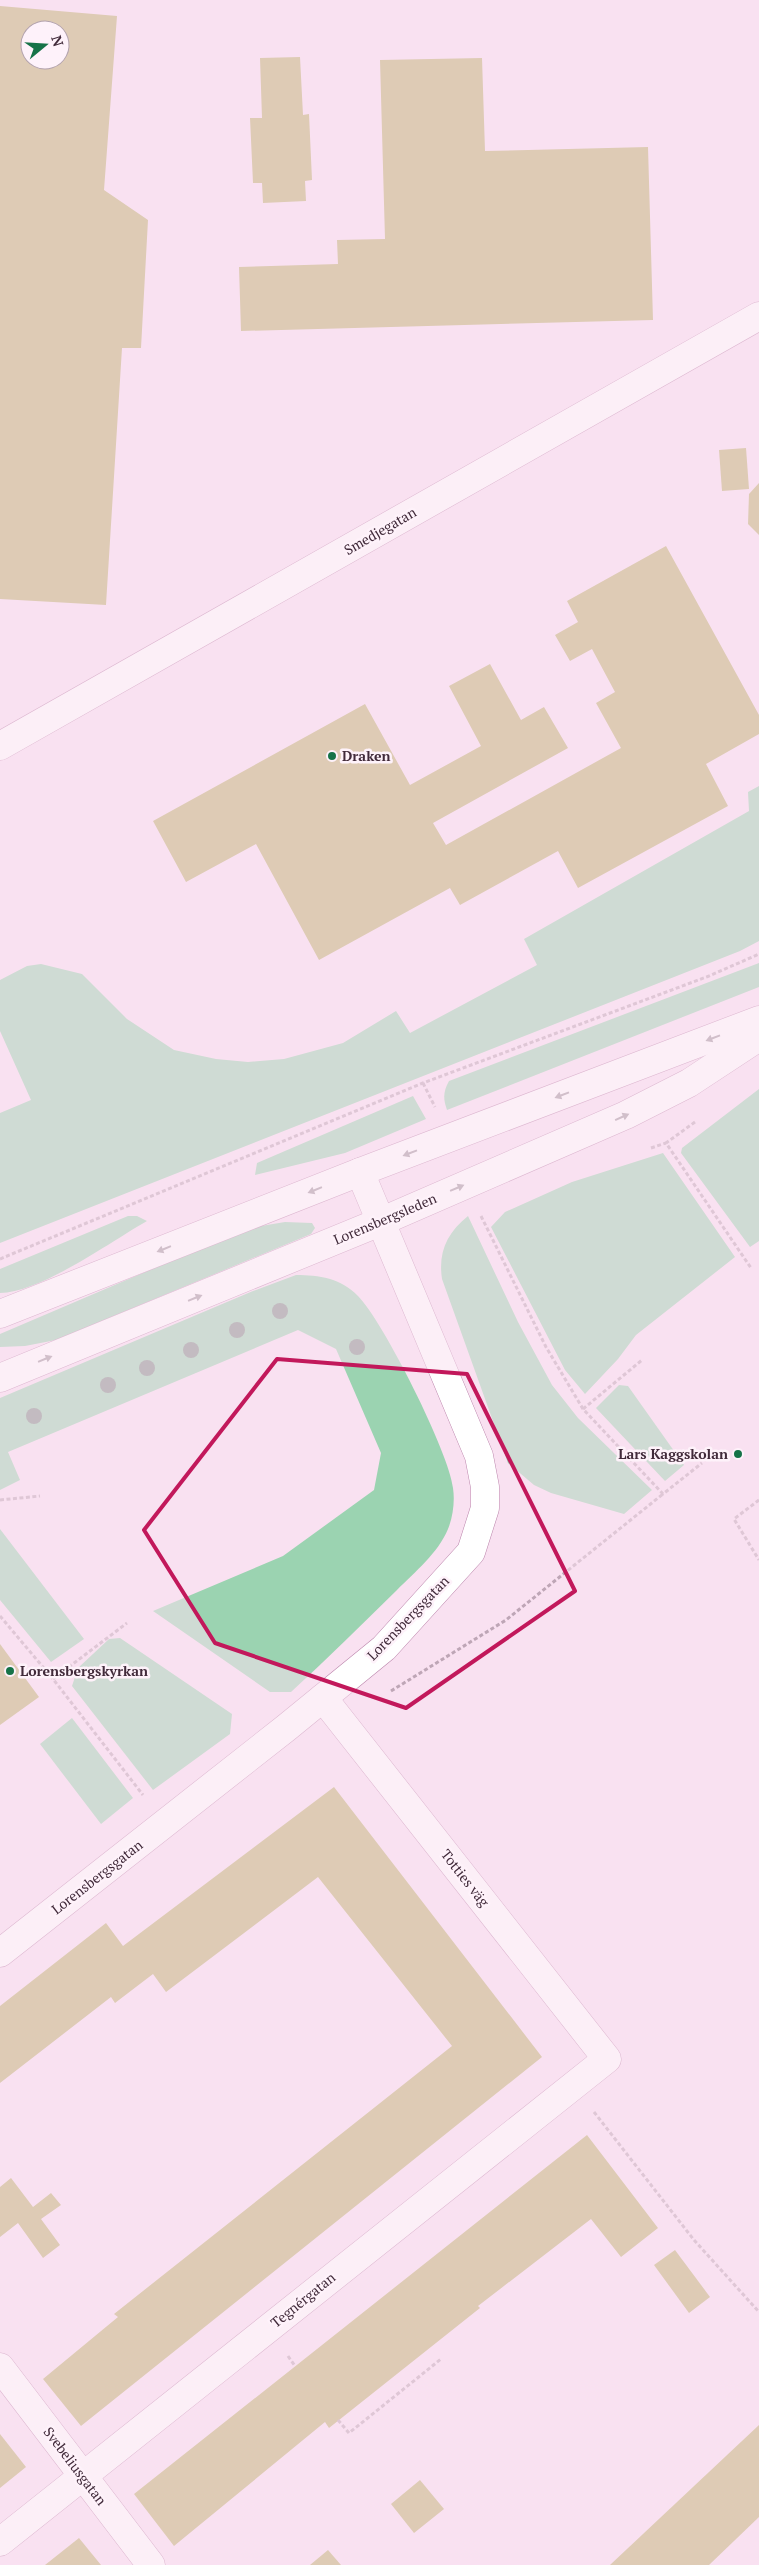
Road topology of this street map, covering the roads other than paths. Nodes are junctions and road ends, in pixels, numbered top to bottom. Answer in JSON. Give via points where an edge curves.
{"nodes":[{"id":1,"x":759,"y":316,"type":"edge"},
{"id":2,"x":0,"y":746,"type":"edge"},
{"id":3,"x":759,"y":1020,"type":"edge"},
{"id":4,"x":759,"y":1038,"type":"edge"},
{"id":5,"x":360,"y":1172,"type":"junction"},
{"id":6,"x":380,"y":1222,"type":"junction"},
{"id":7,"x":0,"y":1314,"type":"edge"},
{"id":8,"x":0,"y":1378,"type":"edge"},
{"id":9,"x":323,"y":1698,"type":"junction"},
{"id":10,"x":0,"y":1953,"type":"edge"},
{"id":11,"x":607,"y":2059,"type":"joint"},
{"id":12,"x":0,"y":2367,"type":"edge"},
{"id":13,"x":82,"y":2475,"type":"junction"},
{"id":14,"x":0,"y":2542,"type":"edge"},
{"id":15,"x":151,"y":2565,"type":"edge"}],
"edges":[{"from":1,"to":2,"type":"street","name":"Smedjegatan"},
{"from":3,"to":5,"type":"street","one_way":true},
{"from":6,"to":4,"type":"street","name":"Lorensbergsleden","one_way":true,"via":[[689,1084]]},
{"from":5,"to":6,"type":"street","name":"Lorensbergsgatan"},
{"from":5,"to":7,"type":"street","one_way":true},
{"from":8,"to":6,"type":"street","name":"Lorensbergsleden","one_way":true},
{"from":6,"to":9,"type":"street","name":"Lorensbergsgatan","via":[[479,1456],[486,1508],[471,1552],[384,1648]]},
{"from":9,"to":10,"type":"street","name":"Lorensbergsgatan"},
{"from":9,"to":11,"type":"street","name":"Totties väg"},
{"from":11,"to":13,"type":"street","name":"Tegnérgatan"},
{"from":12,"to":13,"type":"street","name":"Svebeliusgatan"},
{"from":13,"to":14,"type":"street","name":"Tegnérgatan"},
{"from":13,"to":15,"type":"street","name":"Svebeliusgatan"}]}
